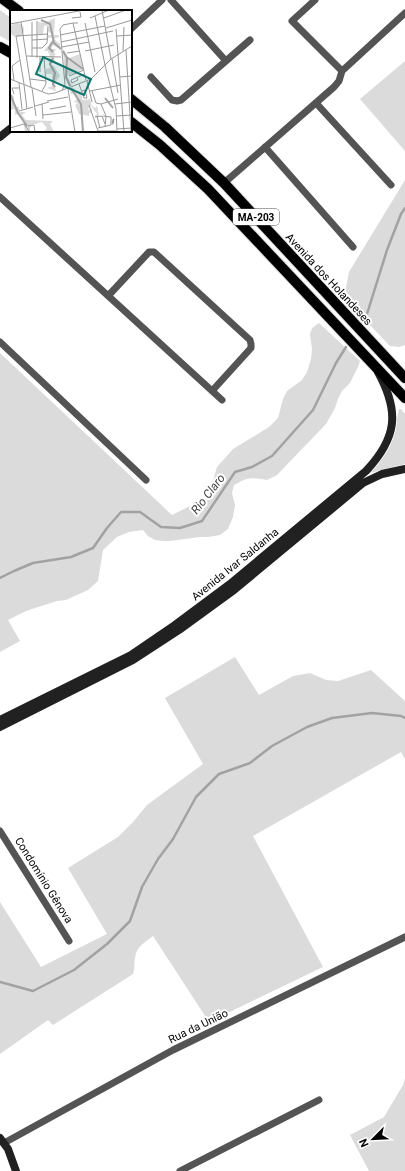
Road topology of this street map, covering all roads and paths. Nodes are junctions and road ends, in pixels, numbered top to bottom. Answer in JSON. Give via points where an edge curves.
{"nodes":[{"id":1,"x":4,"y":0,"type":"edge"},
{"id":2,"x":162,"y":0,"type":"edge"},
{"id":3,"x":171,"y":0,"type":"edge"},
{"id":4,"x":315,"y":0,"type":"edge"},
{"id":5,"x":18,"y":10,"type":"edge"},
{"id":6,"x":405,"y":13,"type":"edge"},
{"id":7,"x":132,"y":28,"type":"edge"},
{"id":8,"x":250,"y":40,"type":"dead end"},
{"id":9,"x":0,"y":47,"type":"edge"},
{"id":10,"x":10,"y":52,"type":"edge"},
{"id":11,"x":226,"y":60,"type":"junction"},
{"id":12,"x":342,"y":71,"type":"junction"},
{"id":13,"x":151,"y":77,"type":"dead end"},
{"id":14,"x":132,"y":100,"type":"edge"},
{"id":15,"x":316,"y":103,"type":"junction"},
{"id":16,"x":132,"y":123,"type":"edge"},
{"id":17,"x":10,"y":129,"type":"edge"},
{"id":18,"x":0,"y":137,"type":"edge"},
{"id":19,"x":265,"y":147,"type":"junction"},
{"id":20,"x":224,"y":184,"type":"junction"},
{"id":21,"x":391,"y":185,"type":"dead end"},
{"id":22,"x":0,"y":197,"type":"edge"},
{"id":23,"x":353,"y":248,"type":"dead end"},
{"id":24,"x":108,"y":296,"type":"junction"},
{"id":25,"x":0,"y":342,"type":"edge"},
{"id":26,"x":373,"y":344,"type":"junction"},
{"id":27,"x":370,"y":360,"type":"junction"},
{"id":28,"x":405,"y":374,"type":"edge"},
{"id":29,"x":405,"y":378,"type":"edge"},
{"id":30,"x":212,"y":392,"type":"junction"},
{"id":31,"x":405,"y":398,"type":"edge"},
{"id":32,"x":222,"y":400,"type":"dead end"},
{"id":33,"x":405,"y":469,"type":"edge"},
{"id":34,"x":146,"y":480,"type":"dead end"},
{"id":35,"x":0,"y":720,"type":"edge"},
{"id":36,"x":0,"y":726,"type":"edge"},
{"id":37,"x":0,"y":830,"type":"edge"},
{"id":38,"x":405,"y":937,"type":"edge"},
{"id":39,"x":69,"y":941,"type":"dead end"},
{"id":40,"x":319,"y":1100,"type":"dead end"},
{"id":41,"x":2,"y":1140,"type":"edge"},
{"id":42,"x":16,"y":1171,"type":"edge"},
{"id":43,"x":180,"y":1171,"type":"edge"}],
"edges":[{"from":1,"to":5,"type":"main road"},
{"from":2,"to":7,"type":"street"},
{"from":3,"to":11,"type":"street"},
{"from":4,"to":12,"type":"street","via":[[292,21]]},
{"from":6,"to":12,"type":"street"},
{"from":8,"to":11,"type":"street"},
{"from":9,"to":10,"type":"main road"},
{"from":11,"to":13,"type":"street","via":[[181,100],[172,100]]},
{"from":12,"to":15,"type":"street","via":[[336,84]]},
{"from":14,"to":20,"type":"main road","name":"Avenida dos Holandeses","number":"MA-203"},
{"from":15,"to":19,"type":"street"},
{"from":15,"to":21,"type":"street"},
{"from":16,"to":27,"type":"main road","number":"MA-203","via":[[208,189]]},
{"from":17,"to":18,"type":"main road"},
{"from":19,"to":20,"type":"street"},
{"from":19,"to":23,"type":"street"},
{"from":20,"to":26,"type":"main road","name":"Avenida dos Holandeses","number":"MA-203"},
{"from":22,"to":24,"type":"street"},
{"from":24,"to":30,"type":"street"},
{"from":24,"to":30,"type":"street","via":[[149,252],[154,252],[250,340],[251,348]]},
{"from":25,"to":34,"type":"street"},
{"from":26,"to":28,"type":"main road"},
{"from":26,"to":29,"type":"main road","name":"Avenida dos Holandeses","number":"MA-203"},
{"from":27,"to":31,"type":"main road","number":"MA-203"},
{"from":27,"to":35,"type":"main road","name":"Avenida Ivar Saldanha","via":[[387,390],[393,417],[388,441],[366,471],[230,584],[175,625],[131,654]]},
{"from":30,"to":32,"type":"street"},
{"from":33,"to":36,"type":"main road","name":"Avenida Ivar Saldanha","via":[[382,474],[363,483],[234,590],[133,660]]},
{"from":37,"to":39,"type":"street","name":"Condomínio Gênova"},
{"from":38,"to":41,"type":"street","name":"Rua da União","via":[[173,1050]]},
{"from":40,"to":43,"type":"street"},
{"from":41,"to":42,"type":"main road"}]}
